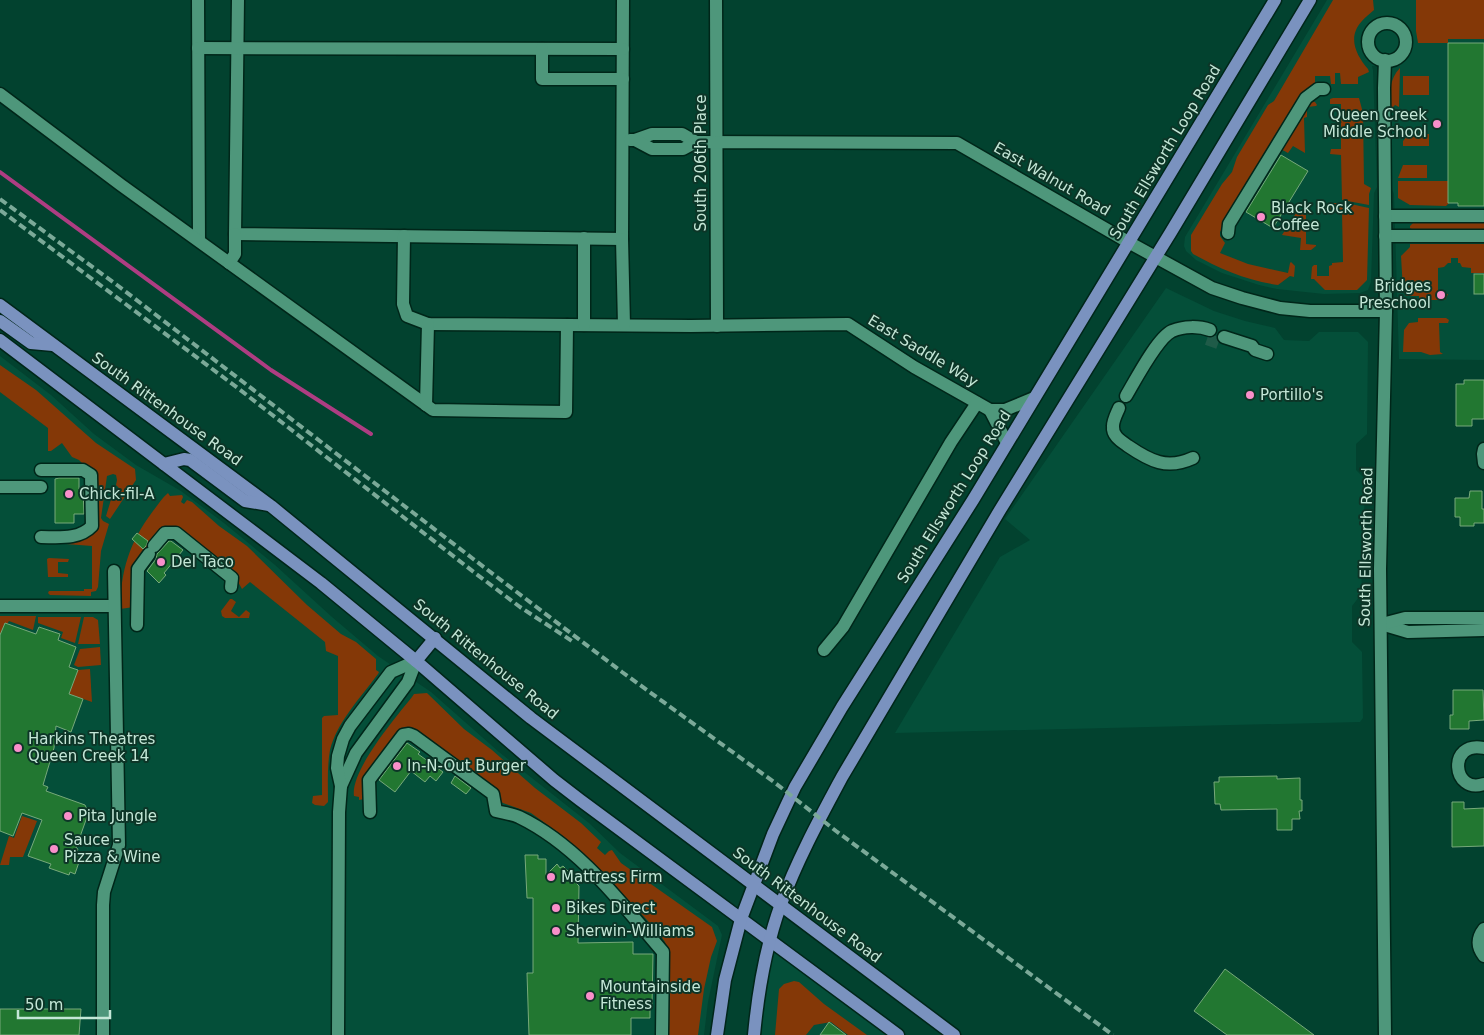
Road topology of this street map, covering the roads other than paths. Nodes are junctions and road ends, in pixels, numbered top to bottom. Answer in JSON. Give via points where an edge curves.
{"nodes":[{"id":1,"x":198,"y":0,"type":"edge"},
{"id":2,"x":238,"y":0,"type":"edge"},
{"id":3,"x":623,"y":0,"type":"edge"},
{"id":4,"x":716,"y":0,"type":"edge"},
{"id":5,"x":1275,"y":0,"type":"edge"},
{"id":6,"x":1310,"y":0,"type":"edge"},
{"id":7,"x":198,"y":48,"type":"junction"},
{"id":8,"x":237,"y":48,"type":"junction"},
{"id":9,"x":542,"y":48,"type":"junction"},
{"id":10,"x":623,"y":49,"type":"junction"},
{"id":11,"x":1385,"y":60,"type":"dead end"},
{"id":12,"x":623,"y":79,"type":"junction"},
{"id":13,"x":1324,"y":89,"type":"dead end"},
{"id":14,"x":0,"y":94,"type":"edge"},
{"id":15,"x":629,"y":140,"type":"junction"},
{"id":16,"x":717,"y":142,"type":"junction"},
{"id":17,"x":1385,"y":216,"type":"junction"},
{"id":18,"x":1484,"y":216,"type":"edge"},
{"id":19,"x":235,"y":234,"type":"junction"},
{"id":20,"x":1228,"y":234,"type":"dead end"},
{"id":21,"x":404,"y":236,"type":"junction"},
{"id":22,"x":1385,"y":236,"type":"junction"},
{"id":23,"x":1484,"y":236,"type":"edge"},
{"id":24,"x":584,"y":238,"type":"junction"},
{"id":25,"x":622,"y":239,"type":"junction"},
{"id":26,"x":198,"y":240,"type":"junction"},
{"id":27,"x":1130,"y":242,"type":"junction"},
{"id":28,"x":1156,"y":256,"type":"junction"},
{"id":29,"x":230,"y":263,"type":"junction"},
{"id":30,"x":0,"y":306,"type":"edge"},
{"id":31,"x":1386,"y":311,"type":"junction"},
{"id":32,"x":0,"y":321,"type":"edge"},
{"id":33,"x":428,"y":324,"type":"junction"},
{"id":34,"x":567,"y":325,"type":"junction"},
{"id":35,"x":584,"y":325,"type":"junction"},
{"id":36,"x":624,"y":325,"type":"junction"},
{"id":37,"x":717,"y":326,"type":"junction"},
{"id":38,"x":1209,"y":335,"type":"tunnel mouth"},
{"id":39,"x":0,"y":340,"type":"edge"},
{"id":40,"x":1222,"y":340,"type":"tunnel mouth"},
{"id":41,"x":53,"y":345,"type":"junction"},
{"id":42,"x":1261,"y":352,"type":"dead end"},
{"id":43,"x":1126,"y":396,"type":"dead end"},
{"id":44,"x":1034,"y":398,"type":"junction"},
{"id":45,"x":977,"y":403,"type":"junction"},
{"id":46,"x":426,"y":405,"type":"junction"},
{"id":47,"x":1119,"y":408,"type":"dead end"},
{"id":48,"x":990,"y":410,"type":"junction"},
{"id":49,"x":1007,"y":443,"type":"junction"},
{"id":50,"x":1484,"y":449,"type":"edge"},
{"id":51,"x":1193,"y":458,"type":"dead end"},
{"id":52,"x":1484,"y":463,"type":"edge"},
{"id":53,"x":164,"y":464,"type":"junction"},
{"id":54,"x":41,"y":470,"type":"dead end"},
{"id":55,"x":0,"y":487,"type":"edge"},
{"id":56,"x":41,"y":487,"type":"dead end"},
{"id":57,"x":271,"y":506,"type":"junction"},
{"id":58,"x":40,"y":537,"type":"dead end"},
{"id":59,"x":114,"y":571,"type":"dead end"},
{"id":60,"x":231,"y":588,"type":"dead end"},
{"id":61,"x":0,"y":606,"type":"edge"},
{"id":62,"x":113,"y":606,"type":"junction"},
{"id":63,"x":1484,"y":618,"type":"edge"},
{"id":64,"x":1381,"y":624,"type":"junction"},
{"id":65,"x":138,"y":625,"type":"dead end"},
{"id":66,"x":1484,"y":630,"type":"edge"},
{"id":67,"x":435,"y":638,"type":"junction"},
{"id":68,"x":824,"y":650,"type":"dead end"},
{"id":69,"x":416,"y":661,"type":"junction"},
{"id":70,"x":1484,"y":748,"type":"edge"},
{"id":71,"x":1484,"y":784,"type":"edge"},
{"id":72,"x":341,"y":786,"type":"junction"},
{"id":73,"x":370,"y":812,"type":"dead end"},
{"id":74,"x":753,"y":884,"type":"junction"},
{"id":75,"x":781,"y":905,"type":"junction"},
{"id":76,"x":741,"y":919,"type":"junction"},
{"id":77,"x":1484,"y":929,"type":"edge"},
{"id":78,"x":770,"y":942,"type":"junction"},
{"id":79,"x":1484,"y":956,"type":"edge"},
{"id":80,"x":103,"y":1035,"type":"edge"},
{"id":81,"x":338,"y":1035,"type":"edge"},
{"id":82,"x":662,"y":1035,"type":"edge"},
{"id":83,"x":717,"y":1035,"type":"edge"},
{"id":84,"x":754,"y":1035,"type":"edge"},
{"id":85,"x":898,"y":1035,"type":"edge"},
{"id":86,"x":954,"y":1035,"type":"edge"},
{"id":87,"x":1385,"y":1035,"type":"edge"}],
"edges":[{"from":1,"to":7,"type":"street"},
{"from":2,"to":8,"type":"street"},
{"from":3,"to":10,"type":"street"},
{"from":4,"to":16,"type":"street","name":"South 206th Place"},
{"from":5,"to":27,"type":"main road","name":"South Ellsworth Loop Road"},
{"from":6,"to":28,"type":"main road"},
{"from":7,"to":8,"type":"street"},
{"from":7,"to":26,"type":"street"},
{"from":8,"to":9,"type":"street"},
{"from":8,"to":19,"type":"street"},
{"from":9,"to":10,"type":"street"},
{"from":9,"to":12,"type":"street","via":[[542,79]]},
{"from":10,"to":12,"type":"street"},
{"from":11,"to":17,"type":"street","name":"South Ellsworth Road"},
{"from":12,"to":15,"type":"street"},
{"from":13,"to":20,"type":"street","via":[[1318,89],[1306,98],[1229,224]]},
{"from":14,"to":26,"type":"street"},
{"from":15,"to":16,"type":"street","name":"East Walnut Road","via":[[652,134],[682,134],[696,142]]},
{"from":15,"to":25,"type":"street"},
{"from":16,"to":27,"type":"street","name":"East Walnut Road","via":[[956,143]]},
{"from":16,"to":37,"type":"street","name":"South 206th Place"},
{"from":17,"to":18,"type":"street"},
{"from":17,"to":22,"type":"street","name":"South Ellsworth Road"},
{"from":19,"to":21,"type":"street"},
{"from":19,"to":29,"type":"street","via":[[235,254]]},
{"from":21,"to":24,"type":"street"},
{"from":21,"to":33,"type":"street","via":[[403,304],[407,316]]},
{"from":22,"to":23,"type":"street"},
{"from":22,"to":31,"type":"street","name":"South Ellsworth Road"},
{"from":24,"to":25,"type":"street"},
{"from":24,"to":35,"type":"street"},
{"from":25,"to":36,"type":"street"},
{"from":26,"to":29,"type":"street"},
{"from":27,"to":28,"type":"street","name":"East Walnut Road"},
{"from":27,"to":44,"type":"main road","name":"South Ellsworth Loop Road"},
{"from":28,"to":31,"type":"street","name":"East Walnut Road","via":[[1212,288],[1280,308]]},
{"from":28,"to":75,"type":"main road","via":[[842,777]]},
{"from":29,"to":46,"type":"street"},
{"from":30,"to":41,"type":"main road","name":"South Rittenhouse Road"},
{"from":31,"to":64,"type":"street","name":"South Ellsworth Road"},
{"from":32,"to":41,"type":"main road","via":[[31,343]]},
{"from":33,"to":34,"type":"street","name":"East Saddle Way"},
{"from":33,"to":46,"type":"street"},
{"from":34,"to":35,"type":"street","name":"East Saddle Way"},
{"from":34,"to":46,"type":"street","via":[[566,412],[433,410]]},
{"from":35,"to":36,"type":"street","name":"East Saddle Way"},
{"from":36,"to":37,"type":"street","name":"East Saddle Way"},
{"from":37,"to":45,"type":"street","name":"East Saddle Way","via":[[848,324]]},
{"from":38,"to":43,"type":"street","via":[[1197,334],[1193,327],[1171,332],[1156,347]]},
{"from":39,"to":53,"type":"main road"},
{"from":40,"to":42,"type":"street","via":[[1250,352]]},
{"from":41,"to":57,"type":"main road","name":"South Rittenhouse Road"},
{"from":44,"to":48,"type":"street","via":[[1005,410]]},
{"from":44,"to":49,"type":"main road","name":"South Ellsworth Loop Road"},
{"from":45,"to":48,"type":"street","name":"East Saddle Way"},
{"from":45,"to":68,"type":"street","via":[[843,627]]},
{"from":47,"to":51,"type":"street","via":[[1112,425],[1118,439],[1150,460],[1182,463]]},
{"from":48,"to":49,"type":"street"},
{"from":49,"to":74,"type":"main road","name":"South Ellsworth Loop Road","via":[[811,758]]},
{"from":50,"to":52,"type":"street"},
{"from":53,"to":57,"type":"main road","via":[[190,460],[245,501]]},
{"from":53,"to":69,"type":"main road","via":[[321,583]]},
{"from":54,"to":58,"type":"street","via":[[84,470],[91,475],[92,526],[85,534],[76,536]]},
{"from":55,"to":56,"type":"street"},
{"from":57,"to":67,"type":"main road","name":"South Rittenhouse Road"},
{"from":59,"to":62,"type":"street"},
{"from":60,"to":65,"type":"street","via":[[232,578],[176,533],[165,533],[138,568]]},
{"from":61,"to":62,"type":"street"},
{"from":62,"to":80,"type":"street","via":[[119,845],[104,892]]},
{"from":63,"to":64,"type":"street","via":[[1405,618]]},
{"from":64,"to":66,"type":"street","via":[[1408,632]]},
{"from":64,"to":87,"type":"street","name":"South Ellsworth Road"},
{"from":67,"to":69,"type":"main road"},
{"from":67,"to":74,"type":"main road","name":"South Rittenhouse Road","via":[[531,718]]},
{"from":69,"to":72,"type":"street","via":[[408,682],[356,753]]},
{"from":69,"to":72,"type":"street","via":[[391,672],[350,726],[338,756]]},
{"from":69,"to":76,"type":"main road","via":[[554,780]]},
{"from":70,"to":71,"type":"street","via":[[1477,746],[1465,751],[1457,768],[1468,784]]},
{"from":72,"to":81,"type":"street"},
{"from":73,"to":82,"type":"street","via":[[369,780],[403,735],[408,734],[493,794],[496,811],[517,816],[561,842],[608,888],[663,952]]},
{"from":74,"to":75,"type":"main road","name":"South Rittenhouse Road"},
{"from":74,"to":76,"type":"main road","name":"South Ellsworth Loop Road"},
{"from":75,"to":78,"type":"main road"},
{"from":75,"to":86,"type":"main road","name":"South Rittenhouse Road"},
{"from":76,"to":78,"type":"main road"},
{"from":76,"to":83,"type":"main road","name":"South Ellsworth Loop Road","via":[[725,980]]},
{"from":77,"to":79,"type":"street","via":[[1478,940]]},
{"from":78,"to":84,"type":"main road"},
{"from":78,"to":85,"type":"main road"}]}
